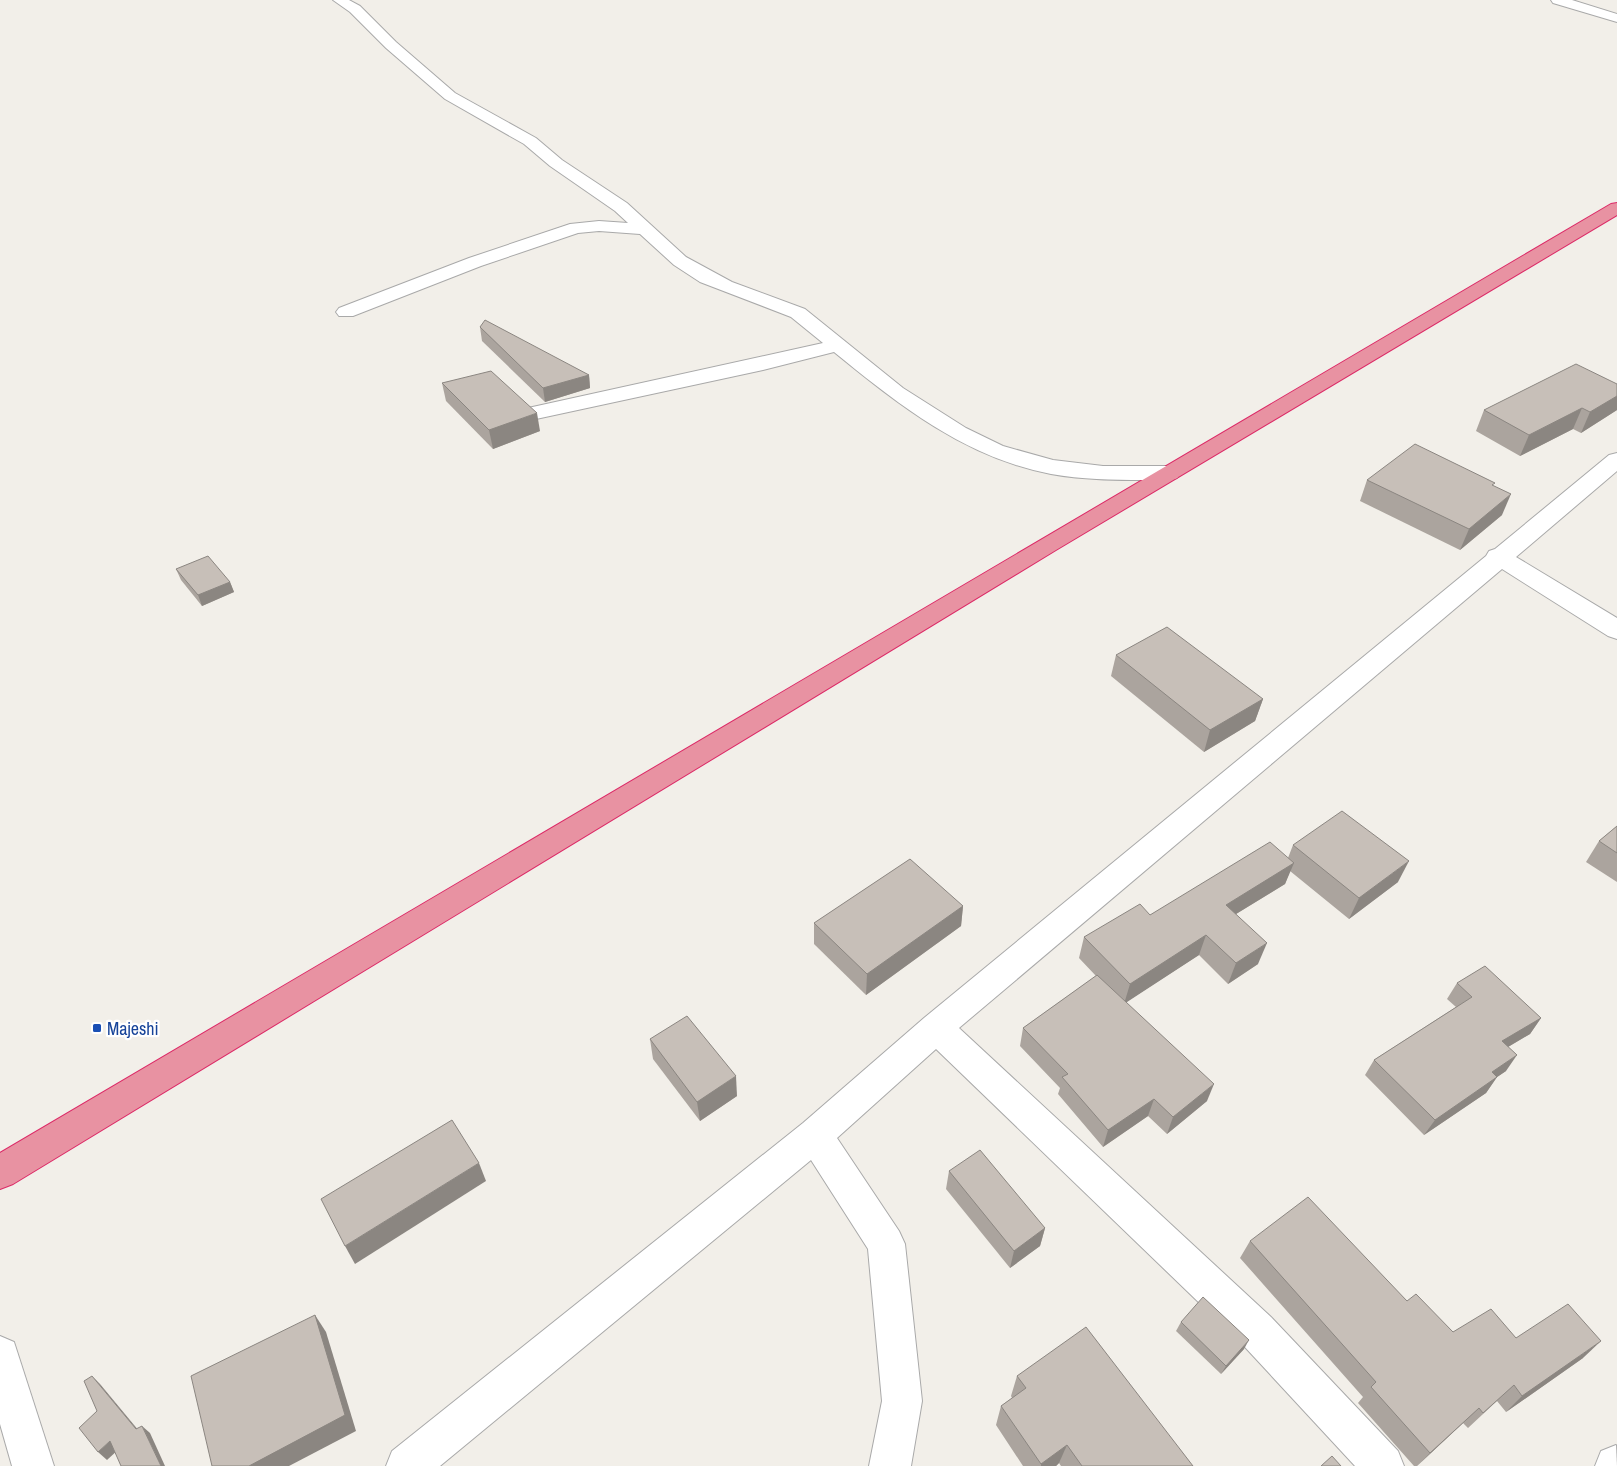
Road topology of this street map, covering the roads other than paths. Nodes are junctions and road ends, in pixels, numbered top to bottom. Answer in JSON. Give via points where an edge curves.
{"nodes":[{"id":1,"x":340,"y":0,"type":"edge"},
{"id":2,"x":1558,"y":0,"type":"edge"},
{"id":3,"x":1617,"y":18,"type":"edge"},
{"id":4,"x":1617,"y":208,"type":"edge"},
{"id":5,"x":643,"y":229,"type":"junction"},
{"id":6,"x":346,"y":312,"type":"dead end"},
{"id":7,"x":838,"y":344,"type":"junction"},
{"id":8,"x":536,"y":413,"type":"edge"},
{"id":9,"x":1617,"y":460,"type":"edge"},
{"id":10,"x":1169,"y":473,"type":"junction"},
{"id":11,"x":1498,"y":556,"type":"junction"},
{"id":12,"x":1617,"y":630,"type":"edge"},
{"id":13,"x":936,"y":1028,"type":"junction"},
{"id":14,"x":815,"y":1135,"type":"junction"},
{"id":15,"x":0,"y":1172,"type":"edge"},
{"id":16,"x":0,"y":1356,"type":"edge"},
{"id":17,"x":33,"y":1466,"type":"edge"},
{"id":18,"x":407,"y":1466,"type":"edge"},
{"id":19,"x":890,"y":1466,"type":"edge"},
{"id":20,"x":1383,"y":1466,"type":"edge"}],
"edges":[{"from":1,"to":5,"type":"street","via":[[355,9],[450,96],[530,141],[556,163],[601,192]]},
{"from":2,"to":3,"type":"street"},
{"from":4,"to":10,"type":"highway"},
{"from":5,"to":6,"type":"street","via":[[576,228],[475,262]]},
{"from":5,"to":7,"type":"street","via":[[701,275],[789,308]]},
{"from":7,"to":8,"type":"street","via":[[753,366]]},
{"from":7,"to":10,"type":"street","via":[[896,392],[958,433],[995,452],[1051,467],[1103,473]]},
{"from":9,"to":11,"type":"street"},
{"from":10,"to":15,"type":"highway"},
{"from":11,"to":12,"type":"street"},
{"from":11,"to":13,"type":"street"},
{"from":13,"to":14,"type":"street"},
{"from":13,"to":20,"type":"street","via":[[1257,1331]]},
{"from":14,"to":18,"type":"street"},
{"from":14,"to":19,"type":"street","via":[[886,1244],[902,1401]]},
{"from":16,"to":17,"type":"street"}]}
